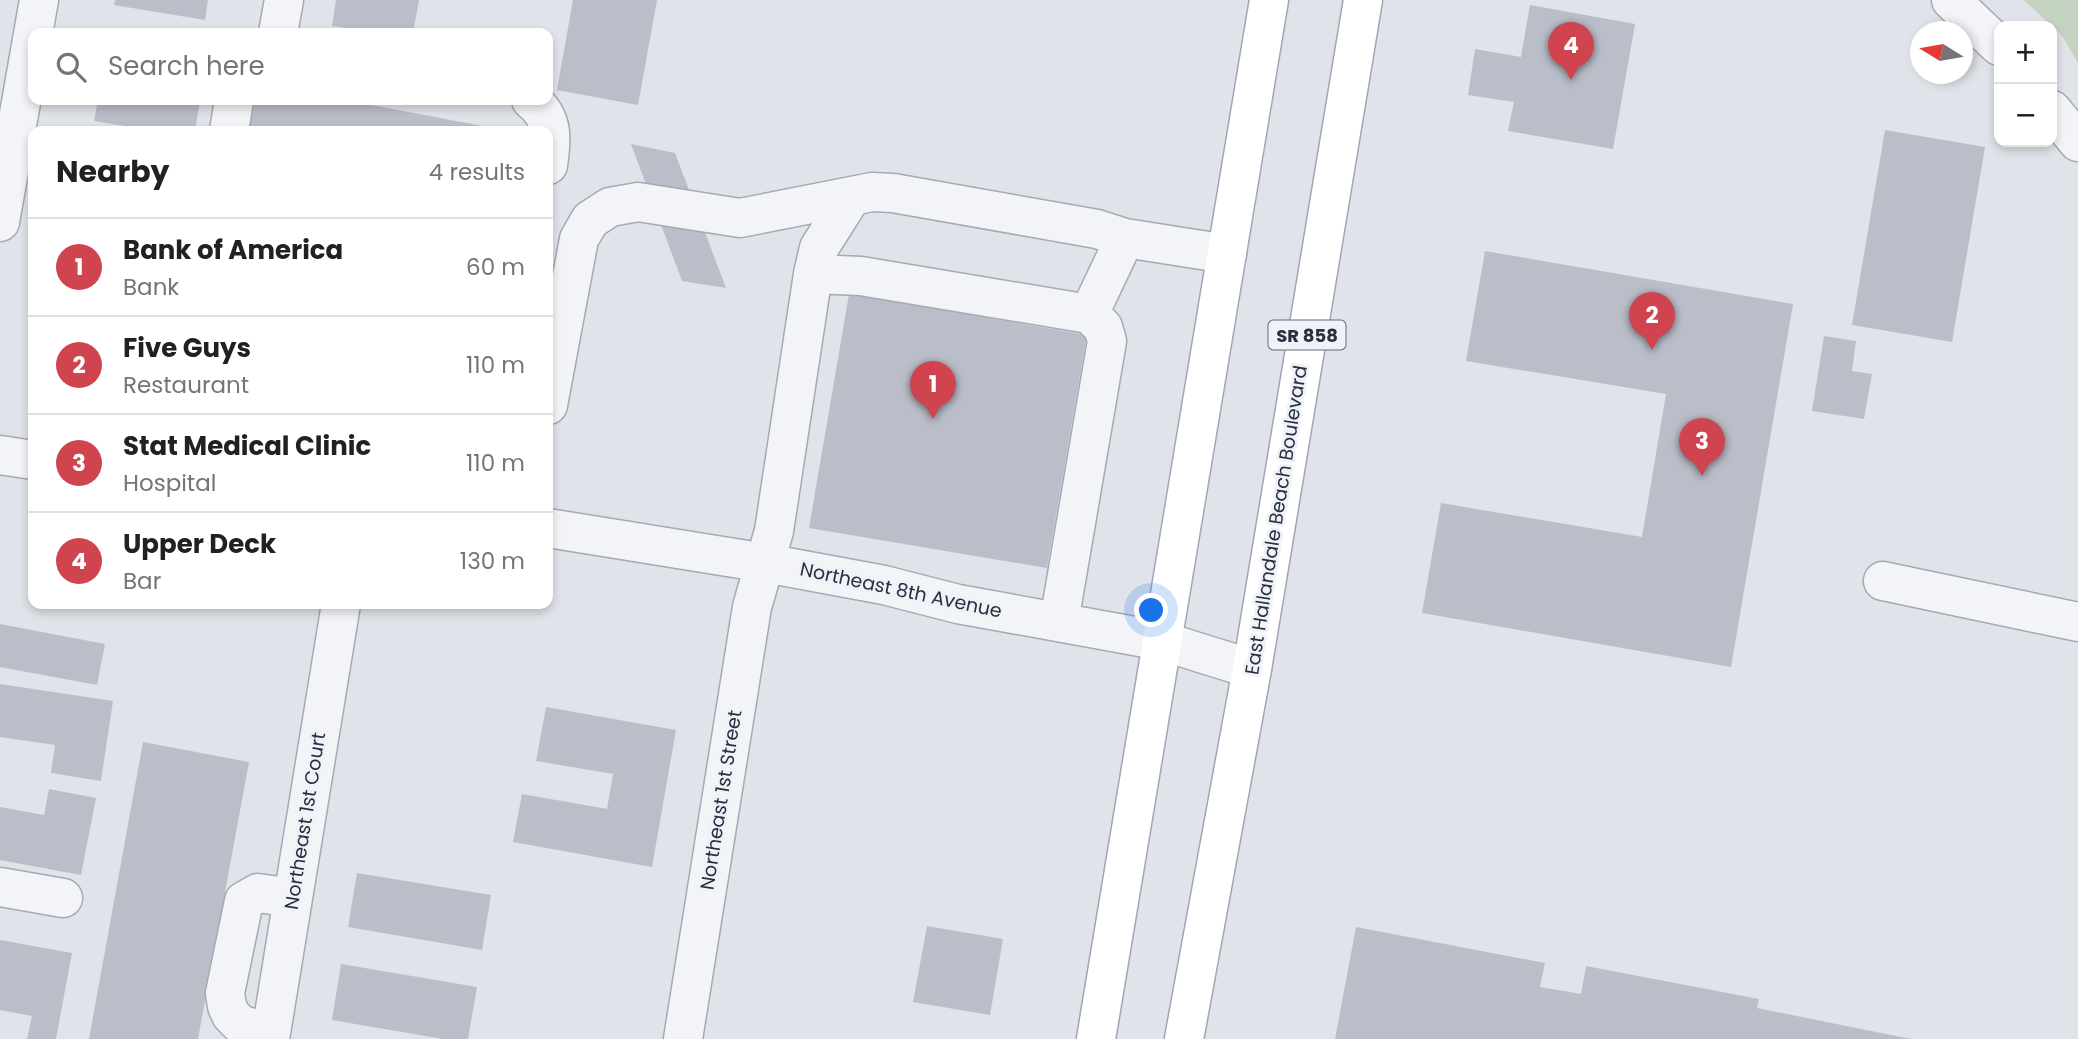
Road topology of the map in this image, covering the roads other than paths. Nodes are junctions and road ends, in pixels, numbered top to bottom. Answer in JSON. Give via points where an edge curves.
{"nodes":[{"id":1,"x":39,"y":0,"type":"edge"},
{"id":2,"x":284,"y":0,"type":"edge"},
{"id":3,"x":1269,"y":0,"type":"edge"},
{"id":4,"x":1363,"y":0,"type":"edge"},
{"id":5,"x":1951,"y":0,"type":"edge"},
{"id":6,"x":34,"y":28,"type":"edge"},
{"id":7,"x":279,"y":28,"type":"edge"},
{"id":8,"x":1994,"y":41,"type":"edge"},
{"id":9,"x":28,"y":63,"type":"edge"},
{"id":10,"x":233,"y":105,"type":"edge"},
{"id":11,"x":537,"y":105,"type":"edge"},
{"id":12,"x":2057,"y":116,"type":"edge"},
{"id":13,"x":230,"y":126,"type":"edge"},
{"id":14,"x":551,"y":126,"type":"edge"},
{"id":15,"x":2078,"y":142,"type":"edge"},
{"id":16,"x":852,"y":196,"type":"junction"},
{"id":17,"x":0,"y":222,"type":"edge"},
{"id":18,"x":1125,"y":238,"type":"junction"},
{"id":19,"x":1227,"y":254,"type":"junction"},
{"id":20,"x":813,"y":274,"type":"junction"},
{"id":21,"x":1089,"y":314,"type":"junction"},
{"id":22,"x":553,"y":378,"type":"edge"},
{"id":23,"x":0,"y":455,"type":"edge"},
{"id":24,"x":28,"y":459,"type":"edge"},
{"id":25,"x":553,"y":529,"type":"edge"},
{"id":26,"x":765,"y":562,"type":"junction"},
{"id":27,"x":1882,"y":581,"type":"dead end"},
{"id":28,"x":340,"y":609,"type":"edge"},
{"id":29,"x":2078,"y":621,"type":"edge"},
{"id":30,"x":1059,"y":622,"type":"junction"},
{"id":31,"x":1162,"y":641,"type":"junction"},
{"id":32,"x":1252,"y":669,"type":"junction"},
{"id":33,"x":0,"y":887,"type":"edge"},
{"id":34,"x":63,"y":898,"type":"dead end"},
{"id":35,"x":293,"y":898,"type":"junction"},
{"id":36,"x":270,"y":1037,"type":"edge"},
{"id":37,"x":683,"y":1039,"type":"edge"},
{"id":38,"x":1096,"y":1039,"type":"edge"},
{"id":39,"x":1184,"y":1039,"type":"edge"}],
"edges":[{"from":1,"to":6,"type":"street"},
{"from":2,"to":7,"type":"street"},
{"from":3,"to":19,"type":"main road"},
{"from":4,"to":32,"type":"main road","name":"East Hallandale Beach Boulevard","number":"SR 858"},
{"from":5,"to":8,"type":"street"},
{"from":9,"to":17,"type":"street"},
{"from":10,"to":13,"type":"street"},
{"from":11,"to":14,"type":"street"},
{"from":12,"to":15,"type":"street"},
{"from":16,"to":18,"type":"street","via":[[893,193],[1097,229]]},
{"from":16,"to":20,"type":"street","name":"Northeast 1st Street","via":[[819,248]]},
{"from":16,"to":22,"type":"street","via":[[740,218],[638,202],[610,207],[590,220],[579,239]]},
{"from":18,"to":19,"type":"street"},
{"from":18,"to":21,"type":"street"},
{"from":19,"to":31,"type":"main road"},
{"from":20,"to":21,"type":"street","via":[[860,276]]},
{"from":20,"to":26,"type":"street","name":"Northeast 1st Street","via":[[783,482]]},
{"from":21,"to":30,"type":"street","via":[[1103,327],[1107,341]]},
{"from":23,"to":24,"type":"street"},
{"from":25,"to":26,"type":"street","name":"Northeast 8th Avenue"},
{"from":26,"to":30,"type":"street","name":"Northeast 8th Avenue"},
{"from":26,"to":37,"type":"street","name":"Northeast 1st Street","via":[[752,607]]},
{"from":27,"to":29,"type":"street"},
{"from":28,"to":35,"type":"street","name":"Northeast 1st Court"},
{"from":30,"to":31,"type":"street","name":"Northeast 8th Avenue"},
{"from":31,"to":32,"type":"street","name":"Northeast 8th Avenue"},
{"from":31,"to":38,"type":"main road"},
{"from":32,"to":39,"type":"main road","name":"East Hallandale Beach Boulevard","number":"SR 858"},
{"from":33,"to":34,"type":"street"},
{"from":35,"to":36,"type":"street","name":"Northeast 1st Court"},
{"from":35,"to":36,"type":"street","via":[[258,892],[244,901],[225,993],[231,1015],[240,1024]]}]}
